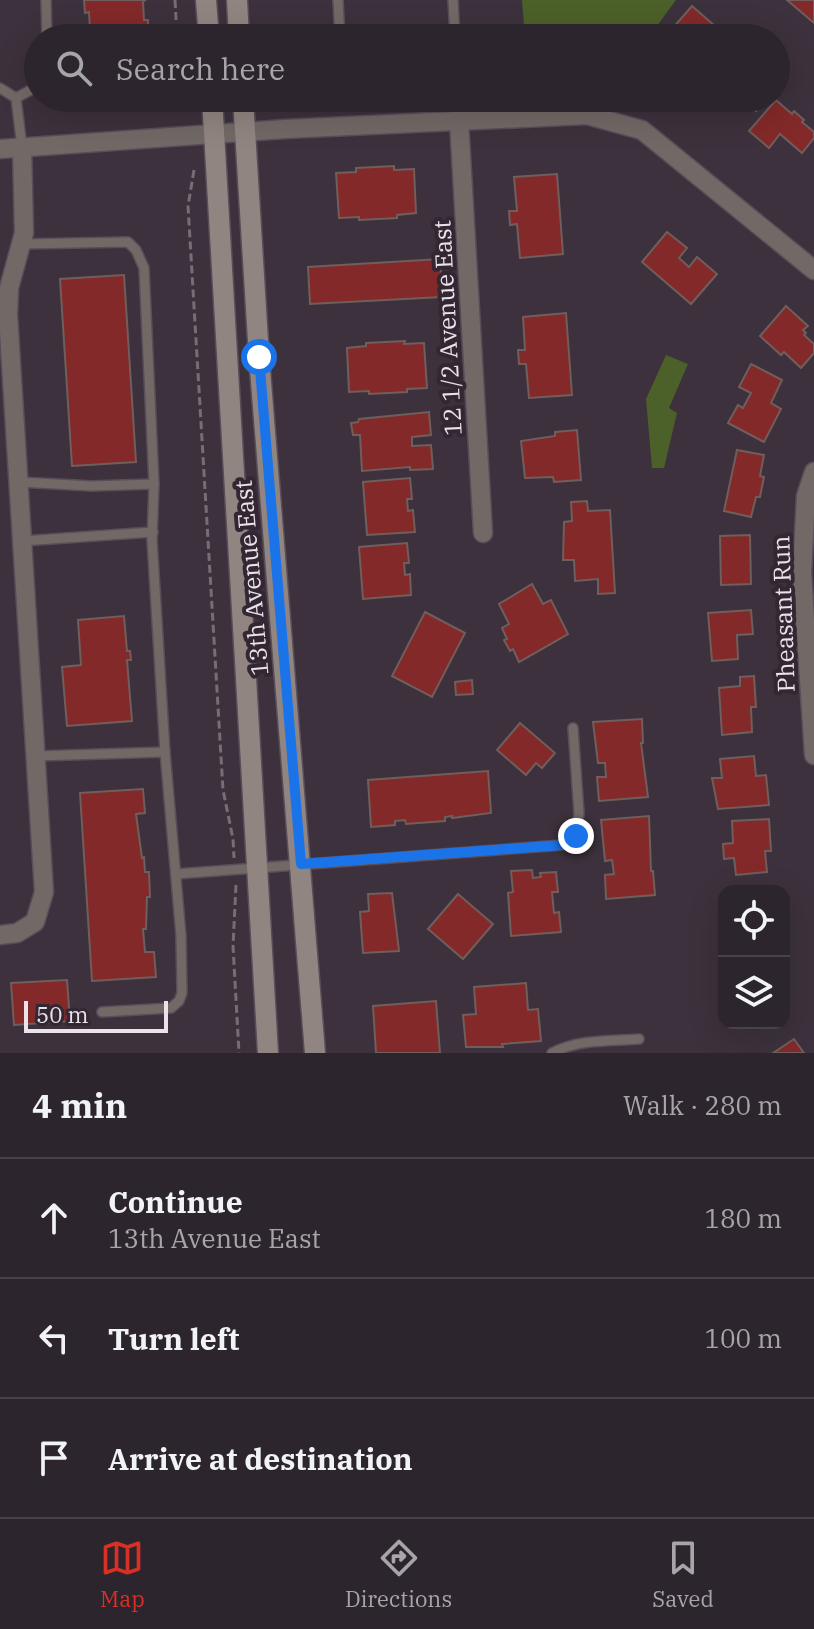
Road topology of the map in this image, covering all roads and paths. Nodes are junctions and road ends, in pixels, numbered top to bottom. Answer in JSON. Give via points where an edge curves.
{"nodes":[{"id":1,"x":46,"y":0,"type":"edge"},
{"id":2,"x":175,"y":0,"type":"edge"},
{"id":3,"x":206,"y":0,"type":"edge"},
{"id":4,"x":237,"y":0,"type":"edge"},
{"id":5,"x":338,"y":0,"type":"edge"},
{"id":6,"x":453,"y":0,"type":"edge"},
{"id":7,"x":47,"y":24,"type":"edge"},
{"id":8,"x":176,"y":24,"type":"edge"},
{"id":9,"x":208,"y":24,"type":"edge"},
{"id":10,"x":238,"y":24,"type":"edge"},
{"id":11,"x":339,"y":24,"type":"edge"},
{"id":12,"x":454,"y":24,"type":"edge"},
{"id":13,"x":0,"y":88,"type":"edge"},
{"id":14,"x":24,"y":94,"type":"edge"},
{"id":15,"x":16,"y":98,"type":"junction"},
{"id":16,"x":213,"y":112,"type":"edge"},
{"id":17,"x":243,"y":112,"type":"edge"},
{"id":18,"x":459,"y":112,"type":"edge"},
{"id":19,"x":459,"y":121,"type":"junction"},
{"id":20,"x":244,"y":133,"type":"junction"},
{"id":21,"x":214,"y":135,"type":"junction"},
{"id":22,"x":22,"y":147,"type":"junction"},
{"id":23,"x":0,"y":149,"type":"edge"},
{"id":24,"x":194,"y":170,"type":"dead end"},
{"id":25,"x":21,"y":244,"type":"junction"},
{"id":26,"x":814,"y":270,"type":"edge"},
{"id":27,"x":814,"y":472,"type":"edge"},
{"id":28,"x":19,"y":482,"type":"junction"},
{"id":29,"x":154,"y":484,"type":"junction"},
{"id":30,"x":153,"y":532,"type":"junction"},
{"id":31,"x":483,"y":533,"type":"dead end"},
{"id":32,"x":22,"y":541,"type":"junction"},
{"id":33,"x":573,"y":728,"type":"dead end"},
{"id":34,"x":165,"y":752,"type":"junction"},
{"id":35,"x":814,"y":755,"type":"edge"},
{"id":36,"x":36,"y":756,"type":"junction"},
{"id":37,"x":301,"y":864,"type":"junction"},
{"id":38,"x":256,"y":867,"type":"junction"},
{"id":39,"x":235,"y":869,"type":"junction"},
{"id":40,"x":176,"y":874,"type":"junction"},
{"id":41,"x":0,"y":935,"type":"edge"},
{"id":42,"x":102,"y":1012,"type":"dead end"},
{"id":43,"x":639,"y":1039,"type":"dead end"},
{"id":44,"x":239,"y":1053,"type":"edge"},
{"id":45,"x":268,"y":1053,"type":"edge"},
{"id":46,"x":315,"y":1053,"type":"edge"},
{"id":47,"x":552,"y":1053,"type":"edge"}],
"edges":[{"from":1,"to":7,"type":"lane"},
{"from":2,"to":8,"type":"path"},
{"from":3,"to":9,"type":"main road"},
{"from":4,"to":10,"type":"main road"},
{"from":5,"to":11,"type":"lane"},
{"from":6,"to":12,"type":"lane"},
{"from":13,"to":15,"type":"lane"},
{"from":14,"to":15,"type":"lane"},
{"from":15,"to":22,"type":"lane"},
{"from":16,"to":21,"type":"main road","name":"13th Avenue East"},
{"from":17,"to":20,"type":"main road","name":"13th Avenue East"},
{"from":18,"to":19,"type":"lane"},
{"from":19,"to":20,"type":"street"},
{"from":19,"to":26,"type":"street","via":[[587,115],[642,130]]},
{"from":19,"to":31,"type":"street","name":"12 1/2 Avenue East"},
{"from":20,"to":21,"type":"street"},
{"from":20,"to":37,"type":"main road","name":"13th Avenue East"},
{"from":21,"to":22,"type":"street"},
{"from":21,"to":38,"type":"main road","name":"13th Avenue East"},
{"from":22,"to":23,"type":"street"},
{"from":22,"to":25,"type":"street"},
{"from":24,"to":39,"type":"path","via":[[188,206],[223,790]]},
{"from":25,"to":28,"type":"street","via":[[8,315]]},
{"from":25,"to":29,"type":"lane","via":[[128,242],[136,250],[144,268]]},
{"from":27,"to":35,"type":"street","name":"Pheasant Run","via":[[806,496],[802,573]]},
{"from":28,"to":29,"type":"lane"},
{"from":28,"to":32,"type":"street"},
{"from":29,"to":30,"type":"lane"},
{"from":30,"to":32,"type":"lane"},
{"from":30,"to":34,"type":"lane"},
{"from":32,"to":36,"type":"street"},
{"from":33,"to":37,"type":"lane","via":[[579,813],[576,836],[562,845]]},
{"from":34,"to":36,"type":"lane"},
{"from":34,"to":40,"type":"lane"},
{"from":36,"to":41,"type":"street","via":[[44,892],[35,922],[17,933]]},
{"from":37,"to":38,"type":"lane"},
{"from":37,"to":46,"type":"main road","name":"13th Avenue East"},
{"from":38,"to":39,"type":"lane"},
{"from":38,"to":45,"type":"main road","name":"13th Avenue East"},
{"from":39,"to":40,"type":"lane"},
{"from":39,"to":44,"type":"path"},
{"from":40,"to":42,"type":"lane","via":[[183,981],[179,1001],[171,1008]]},
{"from":43,"to":47,"type":"lane","via":[[584,1043]]}]}
